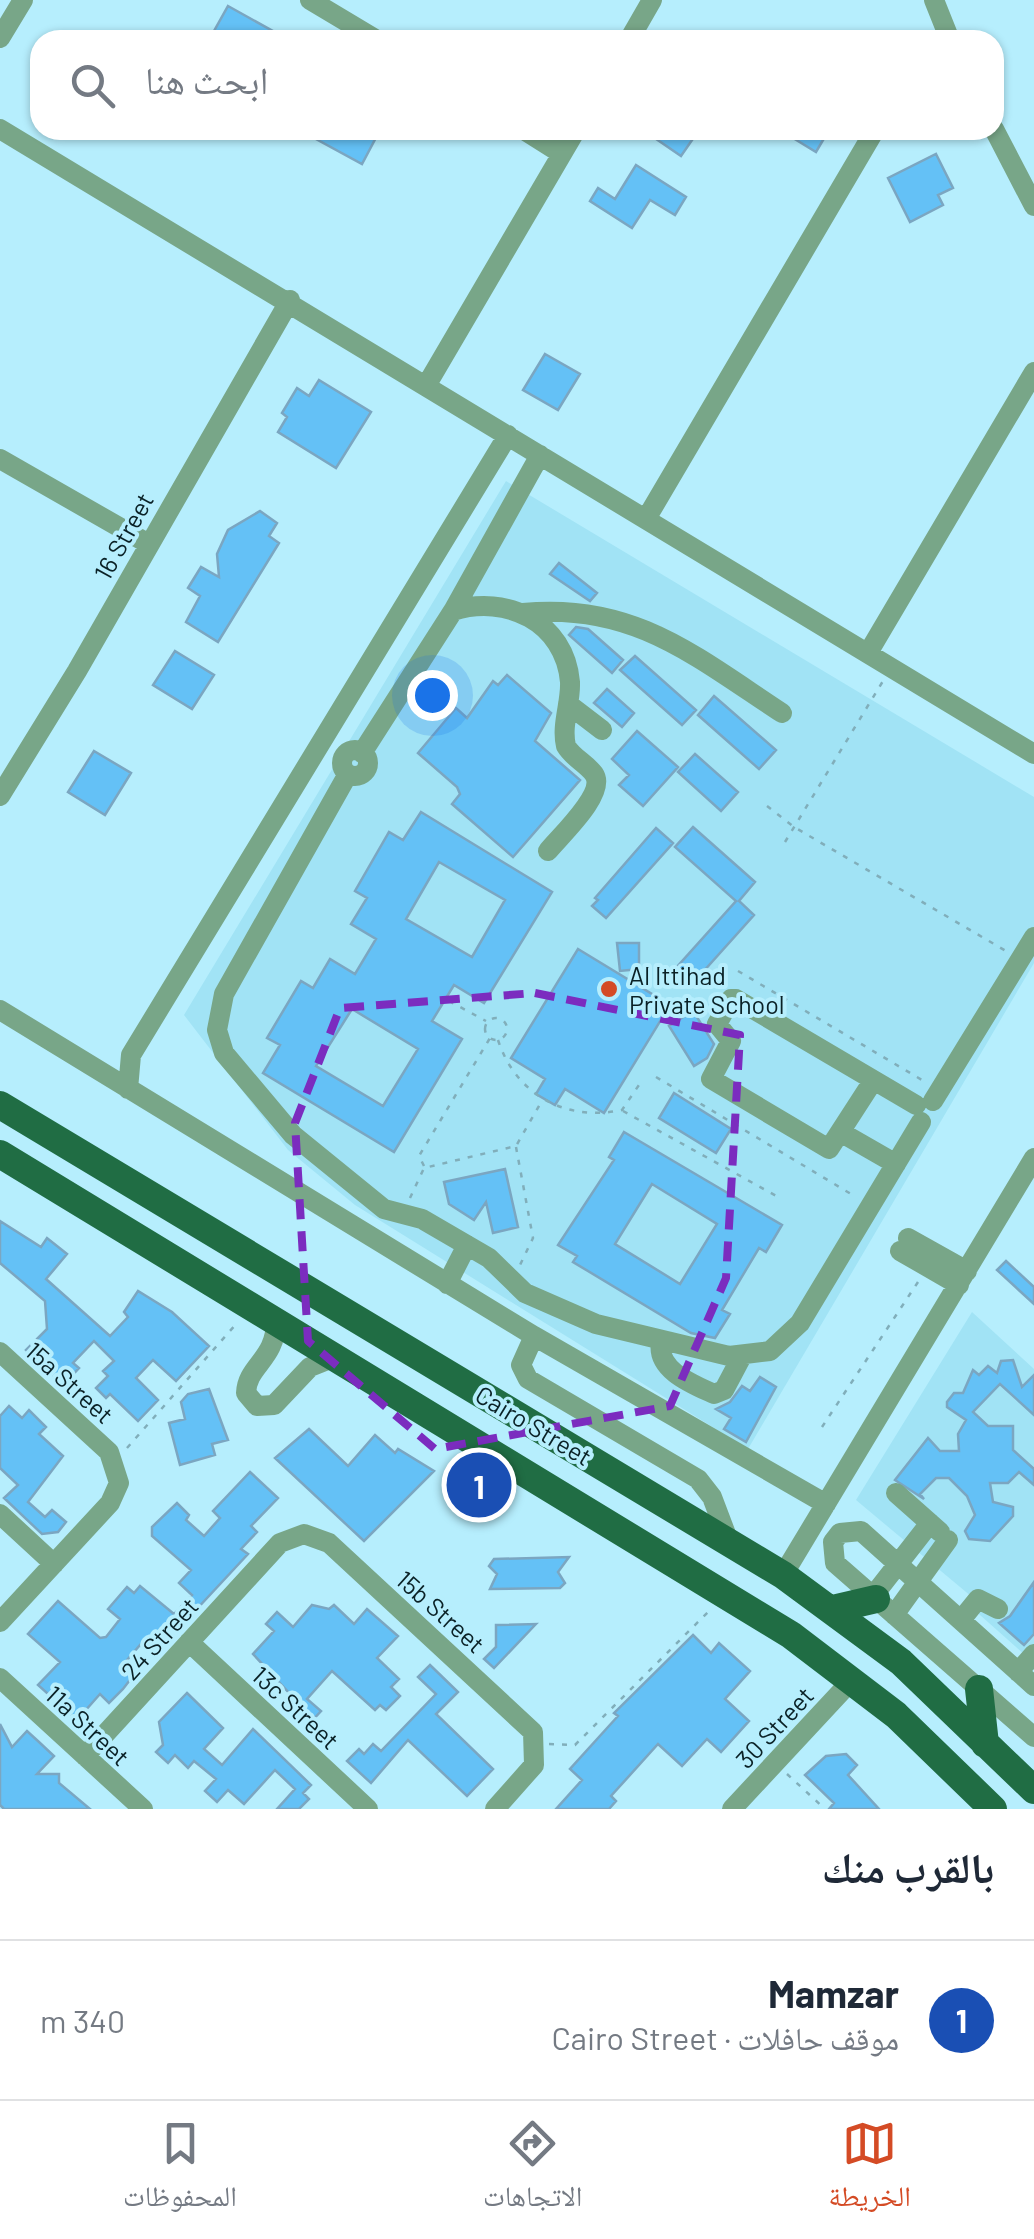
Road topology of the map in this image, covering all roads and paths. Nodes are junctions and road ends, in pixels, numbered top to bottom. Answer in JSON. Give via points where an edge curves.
{"nodes":[{"id":1,"x":22,"y":0,"type":"edge"},
{"id":2,"x":310,"y":0,"type":"edge"},
{"id":3,"x":353,"y":0,"type":"edge"},
{"id":4,"x":652,"y":0,"type":"edge"},
{"id":5,"x":934,"y":0,"type":"edge"},
{"id":6,"x":342,"y":19,"type":"junction"},
{"id":7,"x":360,"y":30,"type":"edge"},
{"id":8,"x":635,"y":30,"type":"edge"},
{"id":9,"x":946,"y":30,"type":"edge"},
{"id":10,"x":0,"y":38,"type":"edge"},
{"id":11,"x":0,"y":128,"type":"edge"},
{"id":12,"x":540,"y":140,"type":"edge"},
{"id":13,"x":570,"y":140,"type":"edge"},
{"id":14,"x":869,"y":140,"type":"edge"},
{"id":15,"x":1000,"y":140,"type":"edge"},
{"id":16,"x":562,"y":154,"type":"junction"},
{"id":17,"x":1034,"y":206,"type":"edge"},
{"id":18,"x":290,"y":300,"type":"junction"},
{"id":19,"x":1034,"y":372,"type":"edge"},
{"id":20,"x":426,"y":386,"type":"junction"},
{"id":21,"x":508,"y":435,"type":"junction"},
{"id":22,"x":540,"y":455,"type":"junction"},
{"id":23,"x":0,"y":459,"type":"edge"},
{"id":24,"x":646,"y":519,"type":"junction"},
{"id":25,"x":147,"y":543,"type":"junction"},
{"id":26,"x":453,"y":611,"type":"junction"},
{"id":27,"x":524,"y":613,"type":"junction"},
{"id":28,"x":868,"y":654,"type":"junction"},
{"id":29,"x":891,"y":667,"type":"junction"},
{"id":30,"x":568,"y":704,"type":"junction"},
{"id":31,"x":782,"y":713,"type":"dead end"},
{"id":32,"x":602,"y":730,"type":"dead end"},
{"id":33,"x":1033,"y":753,"type":"edge"},
{"id":34,"x":0,"y":796,"type":"edge"},
{"id":35,"x":766,"y":806,"type":"dead end"},
{"id":36,"x":794,"y":828,"type":"junction"},
{"id":37,"x":785,"y":842,"type":"dead end"},
{"id":38,"x":548,"y":851,"type":"dead end"},
{"id":39,"x":1034,"y":937,"type":"edge"},
{"id":40,"x":1020,"y":960,"type":"junction"},
{"id":41,"x":738,"y":972,"type":"dead end"},
{"id":42,"x":449,"y":1000,"type":"dead end"},
{"id":43,"x":0,"y":1010,"type":"edge"},
{"id":44,"x":488,"y":1022,"type":"junction"},
{"id":45,"x":490,"y":1038,"type":"junction"},
{"id":46,"x":498,"y":1040,"type":"junction"},
{"id":47,"x":131,"y":1054,"type":"junction"},
{"id":48,"x":98,"y":1069,"type":"junction"},
{"id":49,"x":656,"y":1077,"type":"dead end"},
{"id":50,"x":873,"y":1081,"type":"junction"},
{"id":51,"x":641,"y":1082,"type":"dead end"},
{"id":52,"x":0,"y":1086,"type":"edge"},
{"id":53,"x":128,"y":1089,"type":"junction"},
{"id":54,"x":543,"y":1100,"type":"junction"},
{"id":55,"x":927,"y":1105,"type":"junction"},
{"id":56,"x":622,"y":1110,"type":"junction"},
{"id":57,"x":9,"y":1111,"type":"edge"},
{"id":58,"x":842,"y":1133,"type":"junction"},
{"id":59,"x":516,"y":1146,"type":"junction"},
{"id":60,"x":0,"y":1154,"type":"edge"},
{"id":61,"x":1034,"y":1158,"type":"edge"},
{"id":62,"x":896,"y":1164,"type":"junction"},
{"id":63,"x":424,"y":1168,"type":"junction"},
{"id":64,"x":780,"y":1198,"type":"dead end"},
{"id":65,"x":871,"y":1206,"type":"junction"},
{"id":66,"x":404,"y":1214,"type":"junction"},
{"id":67,"x":467,"y":1245,"type":"junction"},
{"id":68,"x":927,"y":1268,"type":"junction"},
{"id":69,"x":963,"y":1278,"type":"junction"},
{"id":70,"x":512,"y":1281,"type":"junction"},
{"id":71,"x":447,"y":1284,"type":"junction"},
{"id":72,"x":264,"y":1314,"type":"junction"},
{"id":73,"x":534,"y":1336,"type":"junction"},
{"id":74,"x":661,"y":1342,"type":"junction"},
{"id":75,"x":0,"y":1352,"type":"edge"},
{"id":76,"x":742,"y":1356,"type":"junction"},
{"id":77,"x":336,"y":1357,"type":"junction"},
{"id":78,"x":366,"y":1378,"type":"junction"},
{"id":79,"x":822,"y":1426,"type":"dead end"},
{"id":80,"x":116,"y":1461,"type":"junction"},
{"id":81,"x":594,"y":1461,"type":"junction"},
{"id":82,"x":896,"y":1494,"type":"dead end"},
{"id":83,"x":826,"y":1504,"type":"junction"},
{"id":84,"x":0,"y":1514,"type":"edge"},
{"id":85,"x":930,"y":1523,"type":"junction"},
{"id":86,"x":729,"y":1542,"type":"junction"},
{"id":87,"x":270,"y":1552,"type":"joint"},
{"id":88,"x":898,"y":1563,"type":"junction"},
{"id":89,"x":54,"y":1564,"type":"junction"},
{"id":90,"x":783,"y":1575,"type":"junction"},
{"id":91,"x":918,"y":1580,"type":"junction"},
{"id":92,"x":725,"y":1594,"type":"junction"},
{"id":93,"x":881,"y":1604,"type":"junction"},
{"id":94,"x":998,"y":1609,"type":"dead end"},
{"id":95,"x":833,"y":1610,"type":"junction"},
{"id":96,"x":961,"y":1620,"type":"junction"},
{"id":97,"x":0,"y":1622,"type":"edge"},
{"id":98,"x":189,"y":1642,"type":"junction"},
{"id":99,"x":1034,"y":1654,"type":"edge"},
{"id":100,"x":0,"y":1678,"type":"edge"},
{"id":101,"x":852,"y":1679,"type":"junction"},
{"id":102,"x":1026,"y":1679,"type":"edge"},
{"id":103,"x":979,"y":1689,"type":"junction"},
{"id":104,"x":1034,"y":1737,"type":"edge"},
{"id":105,"x":537,"y":1742,"type":"junction"},
{"id":106,"x":985,"y":1744,"type":"junction"},
{"id":107,"x":85,"y":1756,"type":"junction"},
{"id":108,"x":775,"y":1763,"type":"junction"},
{"id":109,"x":1034,"y":1790,"type":"edge"},
{"id":110,"x":142,"y":1809,"type":"edge"},
{"id":111,"x":368,"y":1809,"type":"edge"},
{"id":112,"x":495,"y":1809,"type":"edge"},
{"id":113,"x":732,"y":1809,"type":"edge"},
{"id":114,"x":824,"y":1809,"type":"edge"},
{"id":115,"x":992,"y":1809,"type":"edge"}],
"edges":[{"from":1,"to":10,"type":"street"},
{"from":2,"to":6,"type":"street"},
{"from":3,"to":6,"type":"street"},
{"from":4,"to":8,"type":"street"},
{"from":5,"to":9,"type":"street"},
{"from":6,"to":7,"type":"street"},
{"from":11,"to":18,"type":"street"},
{"from":12,"to":16,"type":"street"},
{"from":13,"to":16,"type":"street"},
{"from":14,"to":24,"type":"street"},
{"from":15,"to":17,"type":"street"},
{"from":16,"to":20,"type":"street"},
{"from":18,"to":20,"type":"street"},
{"from":18,"to":25,"type":"street","name":"16 Street"},
{"from":19,"to":28,"type":"street"},
{"from":20,"to":21,"type":"street"},
{"from":21,"to":22,"type":"street"},
{"from":21,"to":47,"type":"street"},
{"from":22,"to":24,"type":"street"},
{"from":22,"to":26,"type":"street"},
{"from":23,"to":25,"type":"street"},
{"from":24,"to":28,"type":"street"},
{"from":25,"to":34,"type":"street","name":"16 Street"},
{"from":26,"to":27,"type":"street","via":[[488,604]]},
{"from":26,"to":66,"type":"street","via":[[362,753],[366,770],[348,774],[224,994],[216,1030],[224,1053],[293,1135],[375,1203]]},
{"from":27,"to":30,"type":"street","via":[[562,651]]},
{"from":27,"to":31,"type":"street","via":[[582,611],[639,624]]},
{"from":28,"to":29,"type":"street"},
{"from":29,"to":33,"type":"street"},
{"from":29,"to":36,"type":"path"},
{"from":30,"to":32,"type":"street"},
{"from":30,"to":38,"type":"street","via":[[566,746],[593,772],[597,790]]},
{"from":35,"to":36,"type":"path"},
{"from":36,"to":37,"type":"path"},
{"from":36,"to":40,"type":"path"},
{"from":39,"to":40,"type":"street"},
{"from":40,"to":55,"type":"street"},
{"from":41,"to":55,"type":"path"},
{"from":42,"to":44,"type":"path"},
{"from":43,"to":48,"type":"street"},
{"from":44,"to":45,"type":"path"},
{"from":44,"to":46,"type":"path","via":[[506,1023]]},
{"from":45,"to":46,"type":"path"},
{"from":45,"to":63,"type":"path","via":[[419,1156]]},
{"from":46,"to":54,"type":"path","via":[[515,1074]]},
{"from":47,"to":48,"type":"street"},
{"from":47,"to":53,"type":"street"},
{"from":48,"to":53,"type":"street"},
{"from":49,"to":65,"type":"path"},
{"from":50,"to":55,"type":"street"},
{"from":50,"to":58,"type":"street"},
{"from":50,"to":58,"type":"street","via":[[736,999],[718,1019],[718,1030],[731,1041],[711,1079],[829,1149]]},
{"from":51,"to":56,"type":"path"},
{"from":52,"to":57,"type":"main road"},
{"from":53,"to":71,"type":"street"},
{"from":54,"to":56,"type":"path","via":[[582,1113]]},
{"from":54,"to":59,"type":"path"},
{"from":55,"to":62,"type":"street"},
{"from":56,"to":64,"type":"path"},
{"from":57,"to":81,"type":"main road","name":"Cairo Street"},
{"from":58,"to":62,"type":"street"},
{"from":59,"to":63,"type":"path"},
{"from":59,"to":70,"type":"path","via":[[533,1238]]},
{"from":60,"to":72,"type":"main road","name":"Cairo Street"},
{"from":61,"to":69,"type":"street"},
{"from":62,"to":65,"type":"street"},
{"from":63,"to":66,"type":"path"},
{"from":65,"to":76,"type":"street","via":[[787,1340]]},
{"from":66,"to":67,"type":"street"},
{"from":67,"to":70,"type":"street"},
{"from":67,"to":71,"type":"street"},
{"from":68,"to":69,"type":"street"},
{"from":68,"to":69,"type":"street","via":[[904,1245]]},
{"from":68,"to":79,"type":"path"},
{"from":69,"to":83,"type":"street"},
{"from":70,"to":74,"type":"street","via":[[566,1312]]},
{"from":71,"to":73,"type":"street"},
{"from":72,"to":77,"type":"main road","name":"Cairo Street"},
{"from":72,"to":77,"type":"street","via":[[274,1347],[246,1384],[257,1406],[274,1405],[310,1367]]},
{"from":72,"to":80,"type":"path"},
{"from":73,"to":83,"type":"street"},
{"from":73,"to":86,"type":"street","via":[[522,1358],[528,1380],[698,1479]]},
{"from":74,"to":76,"type":"street"},
{"from":74,"to":76,"type":"street","via":[[666,1366],[714,1394],[724,1390]]},
{"from":75,"to":80,"type":"street","name":"15a Street"},
{"from":77,"to":78,"type":"main road","name":"Cairo Street"},
{"from":78,"to":81,"type":"main road","via":[[358,1363],[374,1348],[547,1447]]},
{"from":78,"to":92,"type":"main road","name":"Cairo Street"},
{"from":80,"to":89,"type":"street","name":"15a Street","via":[[120,1483],[110,1503]]},
{"from":81,"to":86,"type":"main road","name":"Cairo Street"},
{"from":82,"to":85,"type":"street"},
{"from":83,"to":90,"type":"street"},
{"from":84,"to":89,"type":"street"},
{"from":85,"to":88,"type":"street"},
{"from":85,"to":91,"type":"street","via":[[950,1541]]},
{"from":86,"to":90,"type":"main road","name":"Cairo Street"},
{"from":87,"to":98,"type":"street","name":"24 Street"},
{"from":87,"to":105,"type":"street","name":"15b Street","via":[[304,1534],[329,1543],[526,1722]]},
{"from":88,"to":91,"type":"street"},
{"from":88,"to":93,"type":"street"},
{"from":88,"to":93,"type":"street","via":[[861,1531],[850,1529],[833,1542],[835,1563]]},
{"from":89,"to":97,"type":"street"},
{"from":90,"to":95,"type":"main road","name":"Cairo Street"},
{"from":91,"to":93,"type":"street"},
{"from":91,"to":96,"type":"street"},
{"from":92,"to":101,"type":"main road","name":"Cairo Street"},
{"from":92,"to":105,"type":"path","via":[[575,1745]]},
{"from":93,"to":95,"type":"main road"},
{"from":93,"to":103,"type":"street"},
{"from":94,"to":96,"type":"street","via":[[978,1599]]},
{"from":95,"to":106,"type":"main road","name":"Cairo Street","via":[[900,1662]]},
{"from":96,"to":102,"type":"street"},
{"from":98,"to":107,"type":"street","name":"24 Street"},
{"from":98,"to":111,"type":"street","name":"13c Street"},
{"from":99,"to":102,"type":"street"},
{"from":100,"to":107,"type":"street","name":"11a Street"},
{"from":101,"to":108,"type":"street","name":"30 Street"},
{"from":101,"to":115,"type":"main road","name":"Cairo Street"},
{"from":103,"to":104,"type":"street"},
{"from":103,"to":106,"type":"main road"},
{"from":105,"to":112,"type":"street","via":[[534,1765]]},
{"from":106,"to":109,"type":"main road","name":"Cairo Street"},
{"from":107,"to":110,"type":"street","name":"11a Street"},
{"from":108,"to":113,"type":"street","name":"30 Street"},
{"from":108,"to":114,"type":"path"}]}
